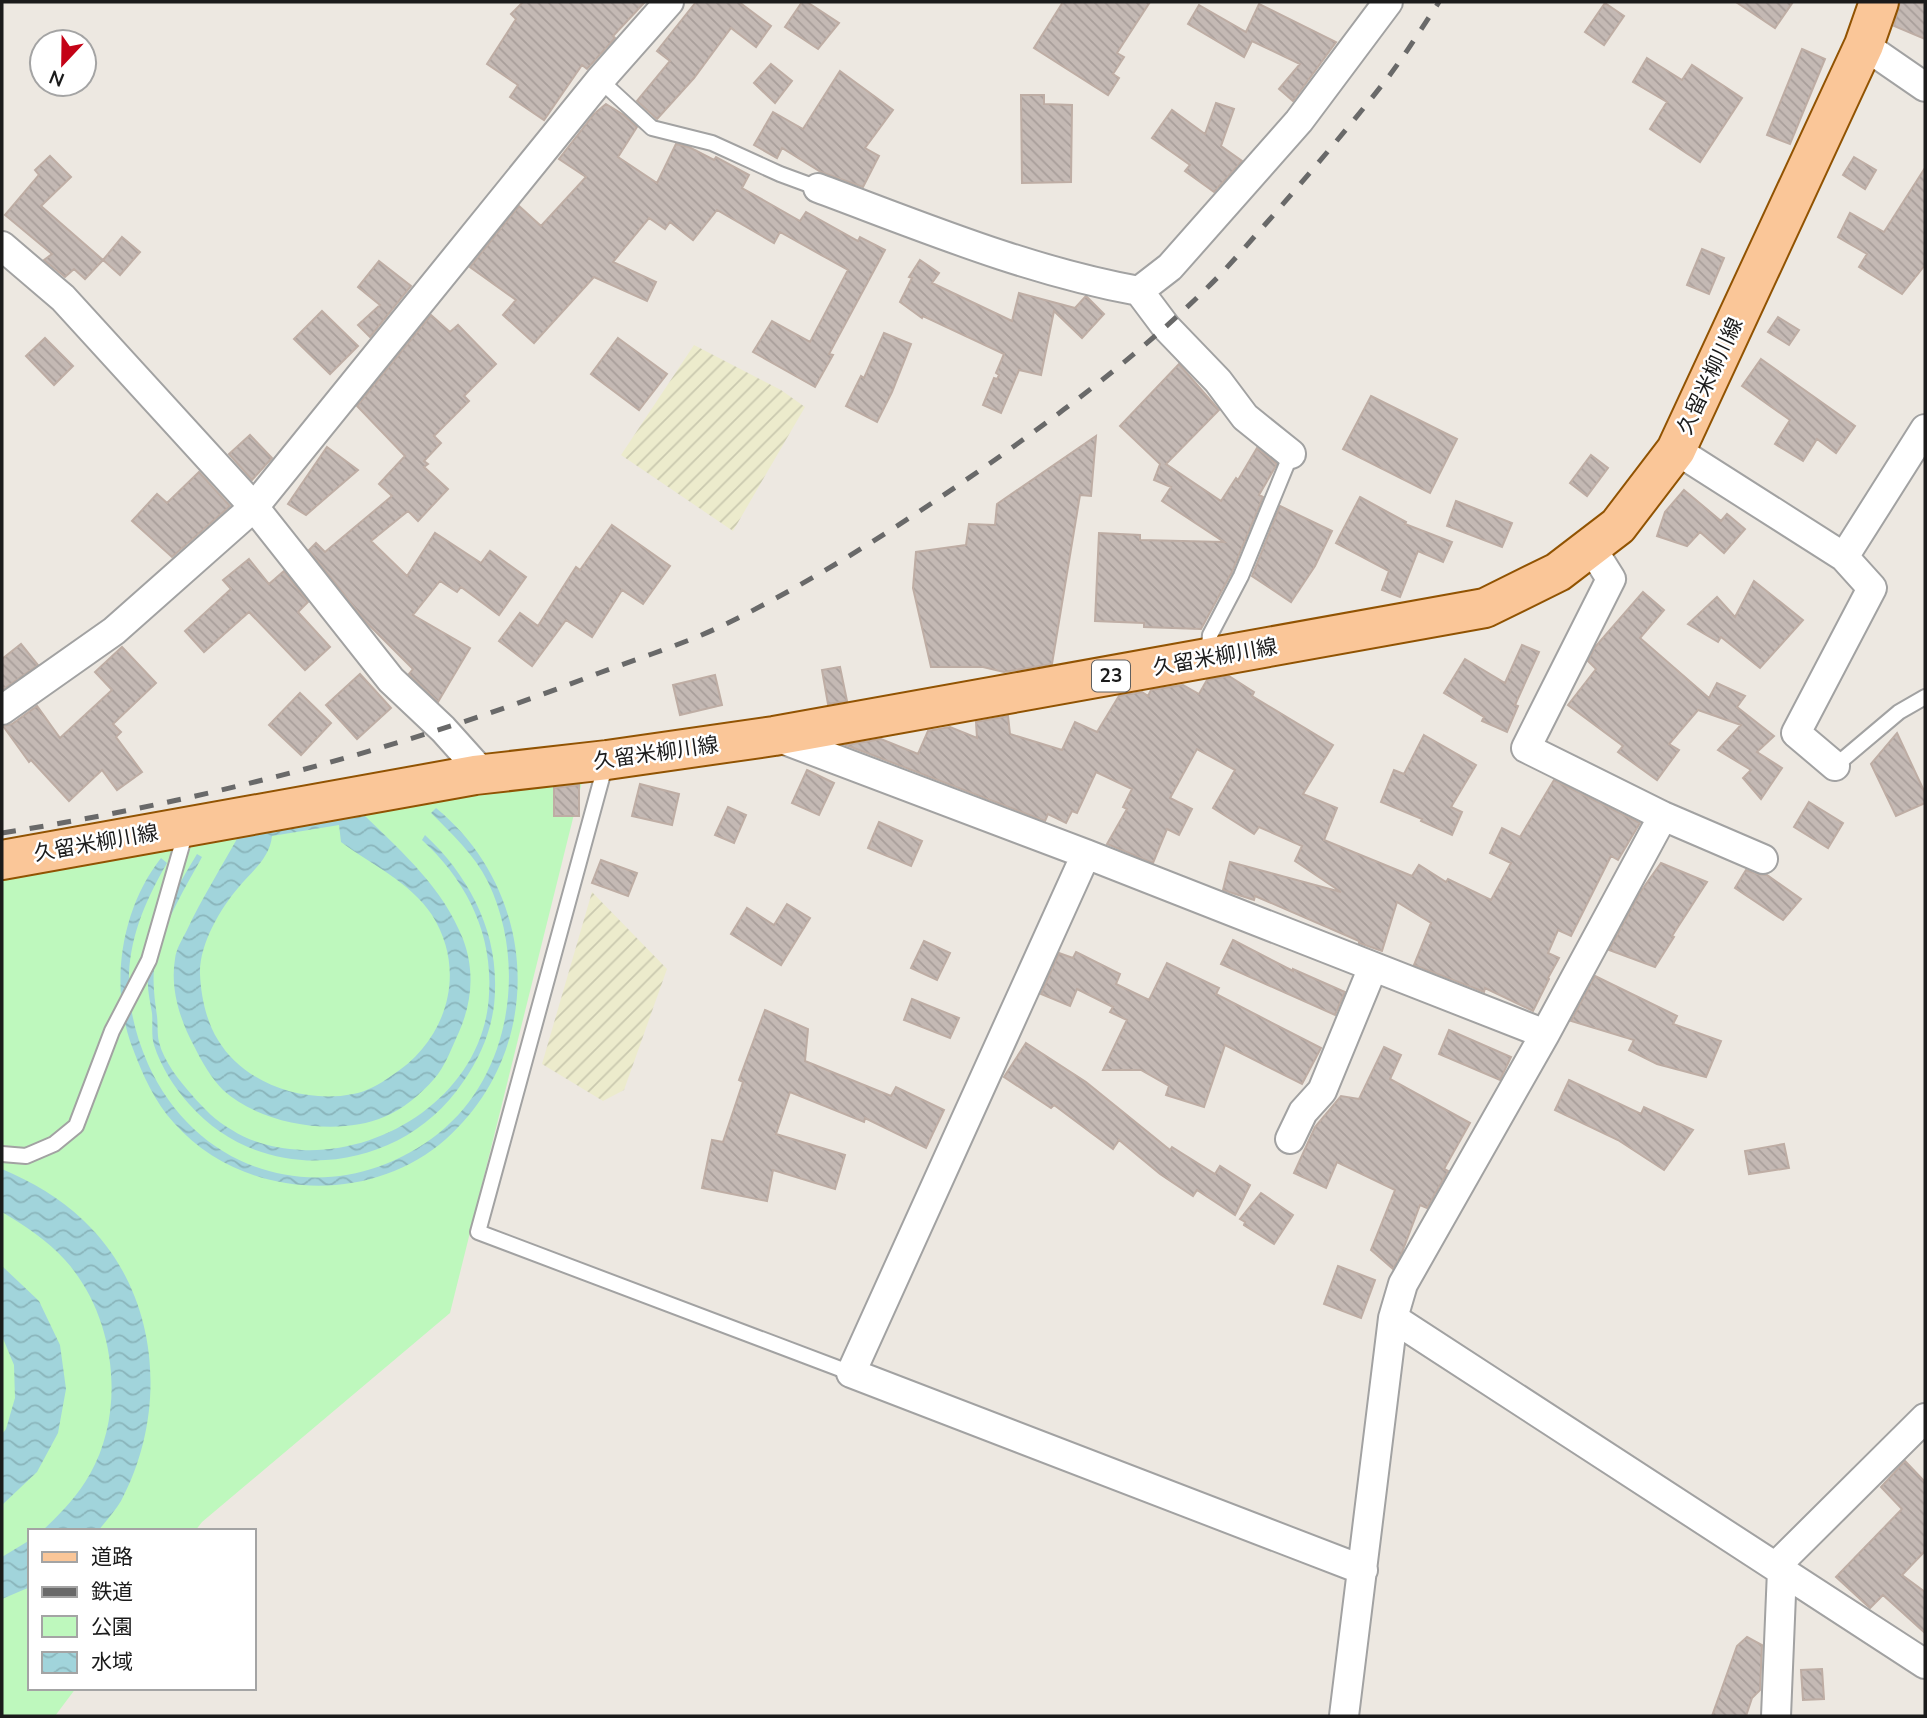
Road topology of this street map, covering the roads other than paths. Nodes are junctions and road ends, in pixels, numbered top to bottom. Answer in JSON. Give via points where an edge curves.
{"nodes":[{"id":1,"x":669,"y":2,"type":"edge"},
{"id":2,"x":1388,"y":2,"type":"edge"},
{"id":3,"x":1879,"y":2,"type":"edge"},
{"id":4,"x":1864,"y":45,"type":"junction"},
{"id":5,"x":600,"y":80,"type":"junction"},
{"id":6,"x":1925,"y":88,"type":"edge"},
{"id":7,"x":818,"y":188,"type":"joint"},
{"id":8,"x":2,"y":246,"type":"edge"},
{"id":9,"x":1139,"y":291,"type":"junction"},
{"id":10,"x":1925,"y":429,"type":"edge"},
{"id":11,"x":1676,"y":450,"type":"junction"},
{"id":12,"x":1291,"y":454,"type":"joint"},
{"id":13,"x":254,"y":507,"type":"junction"},
{"id":14,"x":1591,"y":547,"type":"junction"},
{"id":15,"x":1844,"y":557,"type":"junction"},
{"id":16,"x":1208,"y":659,"type":"junction"},
{"id":17,"x":1925,"y":697,"type":"edge"},
{"id":18,"x":2,"y":710,"type":"edge"},
{"id":19,"x":775,"y":736,"type":"junction"},
{"id":20,"x":607,"y":760,"type":"junction"},
{"id":21,"x":1835,"y":766,"type":"joint"},
{"id":22,"x":475,"y":775,"type":"junction"},
{"id":23,"x":1663,"y":816,"type":"junction"},
{"id":24,"x":187,"y":827,"type":"junction"},
{"id":25,"x":1086,"y":854,"type":"junction"},
{"id":26,"x":1763,"y":859,"type":"dead end"},
{"id":27,"x":2,"y":860,"type":"edge"},
{"id":28,"x":1373,"y":967,"type":"junction"},
{"id":29,"x":1545,"y":1034,"type":"junction"},
{"id":30,"x":1290,"y":1139,"type":"dead end"},
{"id":31,"x":2,"y":1154,"type":"edge"},
{"id":32,"x":1393,"y":1318,"type":"junction"},
{"id":33,"x":851,"y":1373,"type":"junction"},
{"id":34,"x":1925,"y":1418,"type":"edge"},
{"id":35,"x":1779,"y":1568,"type":"junction"},
{"id":36,"x":1363,"y":1570,"type":"junction"},
{"id":37,"x":1925,"y":1664,"type":"edge"},
{"id":38,"x":1344,"y":1716,"type":"edge"},
{"id":39,"x":1776,"y":1716,"type":"edge"}],
"edges":[{"from":1,"to":5,"type":"street"},
{"from":2,"to":9,"type":"street","via":[[1299,121],[1170,267]]},
{"from":3,"to":4,"type":"main road","name":"久留米柳川線","number":"23"},
{"from":4,"to":6,"type":"street"},
{"from":4,"to":11,"type":"main road","name":"久留米柳川線","number":"23"},
{"from":5,"to":7,"type":"lane","via":[[652,128],[712,143]]},
{"from":5,"to":13,"type":"street"},
{"from":7,"to":9,"type":"street","via":[[970,245]]},
{"from":8,"to":13,"type":"street","via":[[63,299]]},
{"from":9,"to":12,"type":"street","via":[[1245,417]]},
{"from":10,"to":15,"type":"street"},
{"from":11,"to":14,"type":"main road","name":"久留米柳川線","number":"23","via":[[1618,526]]},
{"from":11,"to":15,"type":"street"},
{"from":12,"to":16,"type":"lane","via":[[1241,576],[1210,635]]},
{"from":13,"to":18,"type":"street","via":[[114,631]]},
{"from":13,"to":22,"type":"street","via":[[391,680],[479,769]]},
{"from":14,"to":16,"type":"main road","name":"久留米柳川線","number":"23","via":[[1558,572],[1485,608]]},
{"from":14,"to":23,"type":"street","via":[[1611,579],[1526,748]]},
{"from":15,"to":21,"type":"street","via":[[1872,588],[1796,733]]},
{"from":16,"to":19,"type":"main road","name":"久留米柳川線","number":"23"},
{"from":17,"to":21,"type":"lane","via":[[1899,712]]},
{"from":19,"to":20,"type":"main road","name":"久留米柳川線","number":"23"},
{"from":19,"to":25,"type":"street"},
{"from":20,"to":22,"type":"main road","name":"久留米柳川線","number":"23"},
{"from":20,"to":33,"type":"lane","via":[[478,1231]]},
{"from":22,"to":24,"type":"main road","name":"久留米柳川線","number":"23"},
{"from":23,"to":26,"type":"street"},
{"from":23,"to":29,"type":"street"},
{"from":24,"to":27,"type":"main road","name":"久留米柳川線","number":"23"},
{"from":24,"to":31,"type":"lane","via":[[149,960],[112,1031],[75,1126],[54,1144],[26,1156]]},
{"from":25,"to":28,"type":"street"},
{"from":25,"to":33,"type":"street"},
{"from":28,"to":29,"type":"street"},
{"from":28,"to":30,"type":"street","via":[[1322,1091],[1303,1112]]},
{"from":29,"to":32,"type":"street","via":[[1403,1284]]},
{"from":32,"to":35,"type":"street"},
{"from":32,"to":36,"type":"street"},
{"from":33,"to":36,"type":"street"},
{"from":34,"to":35,"type":"street"},
{"from":35,"to":37,"type":"street"},
{"from":35,"to":39,"type":"street"},
{"from":36,"to":38,"type":"street"}]}
